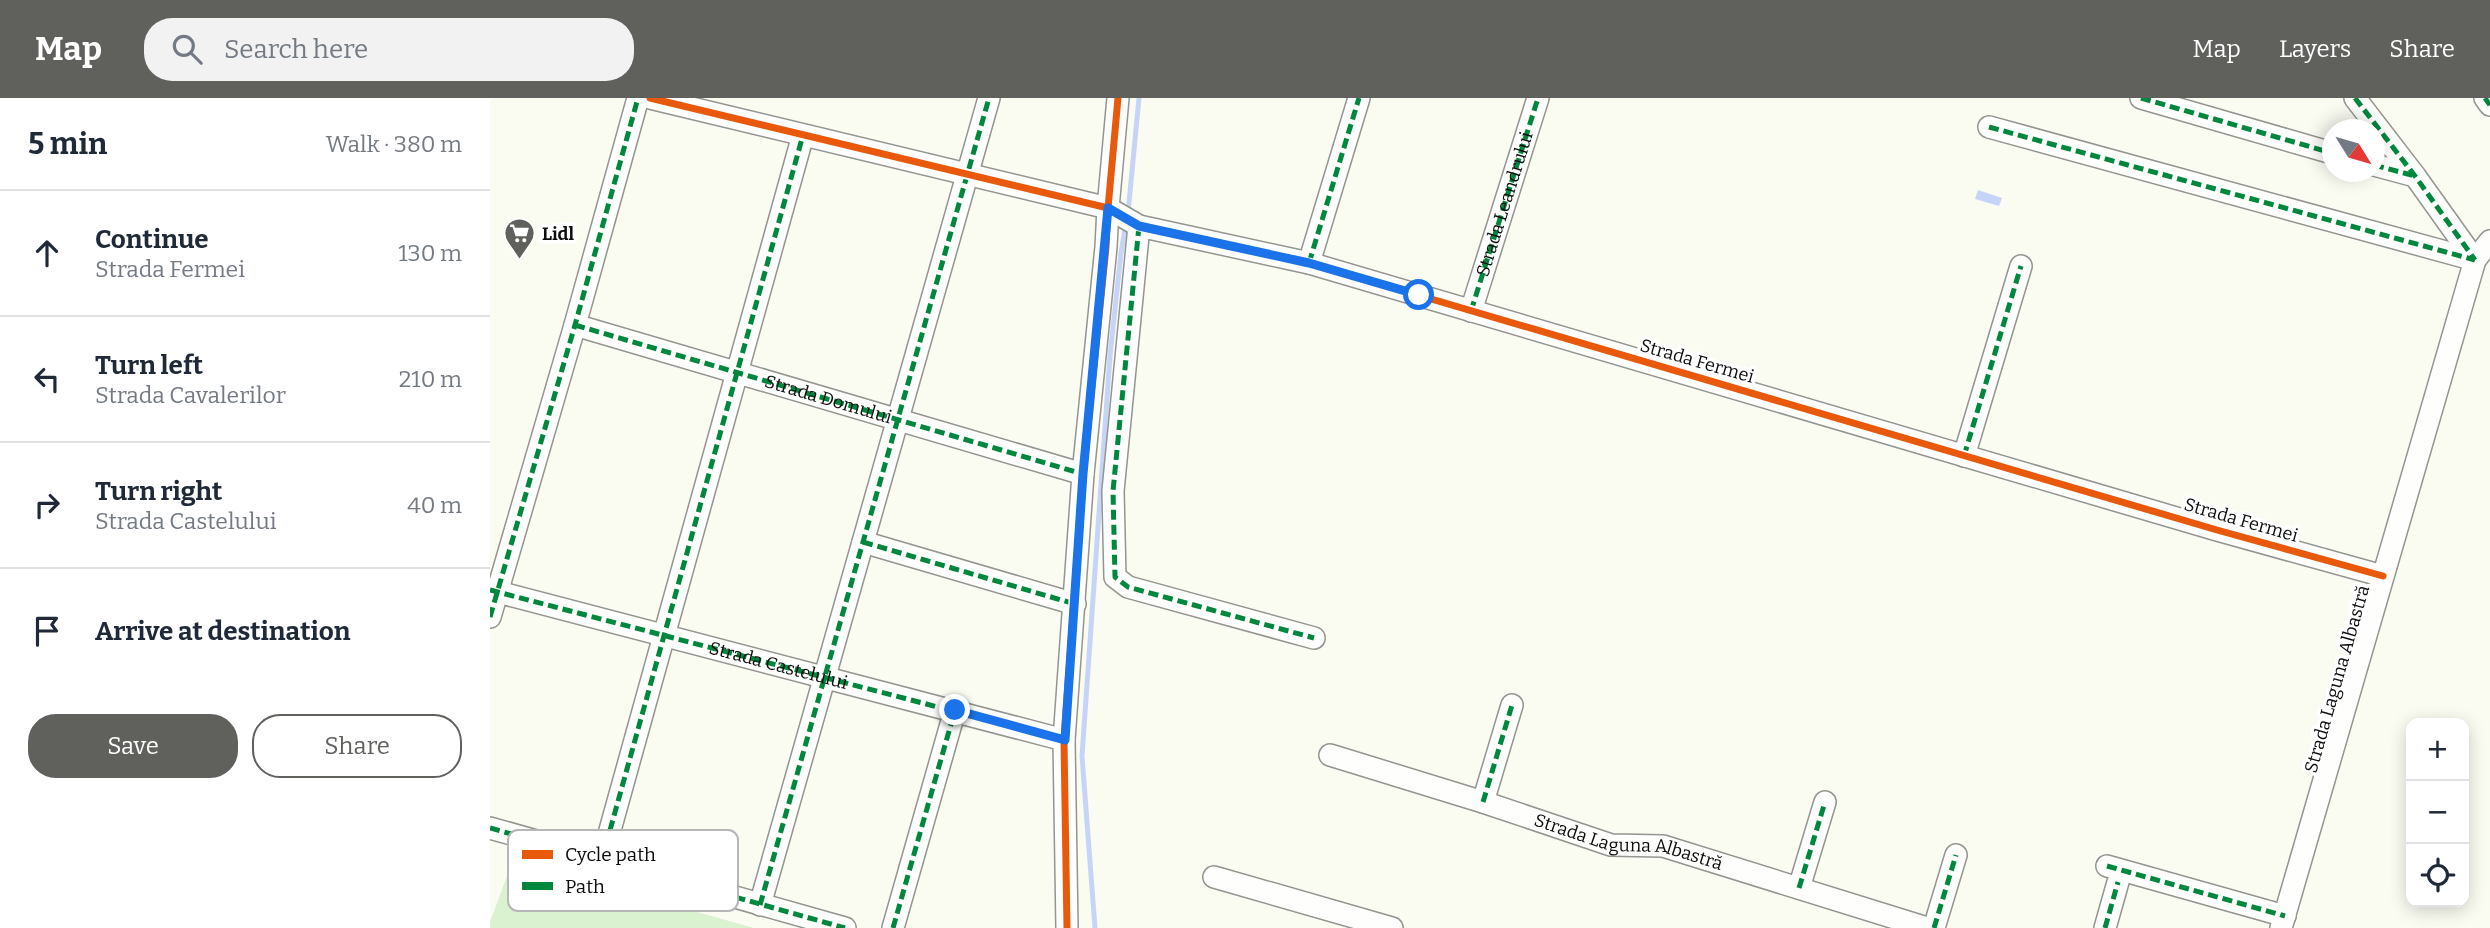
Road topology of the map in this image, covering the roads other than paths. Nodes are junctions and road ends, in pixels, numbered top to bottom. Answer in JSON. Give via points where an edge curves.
{"nodes":[{"id":1,"x":638,"y":98,"type":"edge"},
{"id":2,"x":650,"y":98,"type":"edge"},
{"id":3,"x":989,"y":98,"type":"edge"},
{"id":4,"x":1118,"y":98,"type":"edge"},
{"id":5,"x":1359,"y":98,"type":"edge"},
{"id":6,"x":1538,"y":98,"type":"edge"},
{"id":7,"x":2141,"y":98,"type":"edge"},
{"id":8,"x":2355,"y":98,"type":"edge"},
{"id":9,"x":2485,"y":98,"type":"edge"},
{"id":10,"x":2490,"y":105,"type":"edge"},
{"id":11,"x":1989,"y":127,"type":"dead end"},
{"id":12,"x":803,"y":135,"type":"junction"},
{"id":13,"x":2322,"y":150,"type":"edge"},
{"id":14,"x":2385,"y":167,"type":"edge"},
{"id":15,"x":968,"y":174,"type":"junction"},
{"id":16,"x":2416,"y":176,"type":"junction"},
{"id":17,"x":1114,"y":212,"type":"junction"},
{"id":18,"x":1139,"y":226,"type":"junction"},
{"id":19,"x":2490,"y":241,"type":"edge"},
{"id":20,"x":2474,"y":260,"type":"junction"},
{"id":21,"x":1309,"y":263,"type":"junction"},
{"id":22,"x":2021,"y":266,"type":"dead end"},
{"id":23,"x":1471,"y":311,"type":"junction"},
{"id":24,"x":575,"y":325,"type":"junction"},
{"id":25,"x":737,"y":373,"type":"junction"},
{"id":26,"x":898,"y":420,"type":"junction"},
{"id":27,"x":1964,"y":456,"type":"junction"},
{"id":28,"x":1083,"y":474,"type":"junction"},
{"id":29,"x":863,"y":542,"type":"junction"},
{"id":30,"x":2383,"y":576,"type":"junction"},
{"id":31,"x":494,"y":591,"type":"edge"},
{"id":32,"x":1075,"y":604,"type":"junction"},
{"id":33,"x":490,"y":617,"type":"edge"},
{"id":34,"x":664,"y":635,"type":"junction"},
{"id":35,"x":1314,"y":638,"type":"dead end"},
{"id":36,"x":825,"y":677,"type":"junction"},
{"id":37,"x":1512,"y":705,"type":"dead end"},
{"id":38,"x":955,"y":710,"type":"junction"},
{"id":39,"x":1065,"y":740,"type":"junction"},
{"id":40,"x":1330,"y":755,"type":"dead end"},
{"id":41,"x":1483,"y":802,"type":"junction"},
{"id":42,"x":1825,"y":802,"type":"dead end"},
{"id":43,"x":490,"y":828,"type":"edge"},
{"id":44,"x":609,"y":830,"type":"edge"},
{"id":45,"x":508,"y":833,"type":"edge"},
{"id":46,"x":1956,"y":855,"type":"dead end"},
{"id":47,"x":1214,"y":877,"type":"dead end"},
{"id":48,"x":1799,"y":888,"type":"junction"},
{"id":49,"x":738,"y":899,"type":"edge"},
{"id":50,"x":760,"y":905,"type":"junction"},
{"id":51,"x":2283,"y":922,"type":"edge"},
{"id":52,"x":845,"y":928,"type":"edge"},
{"id":53,"x":893,"y":928,"type":"edge"},
{"id":54,"x":1068,"y":928,"type":"edge"},
{"id":55,"x":1392,"y":928,"type":"edge"},
{"id":56,"x":1927,"y":928,"type":"edge"},
{"id":57,"x":1934,"y":928,"type":"edge"},
{"id":58,"x":2105,"y":928,"type":"edge"}],
"edges":[{"from":1,"to":24,"type":"street"},
{"from":2,"to":12,"type":"street","name":"Strada Fermei"},
{"from":3,"to":15,"type":"street"},
{"from":4,"to":17,"type":"street"},
{"from":5,"to":21,"type":"street"},
{"from":6,"to":23,"type":"street","name":"Strada Leandrului"},
{"from":7,"to":13,"type":"street"},
{"from":8,"to":16,"type":"street"},
{"from":9,"to":10,"type":"street"},
{"from":11,"to":20,"type":"street"},
{"from":12,"to":15,"type":"street","name":"Strada Fermei"},
{"from":12,"to":25,"type":"street"},
{"from":14,"to":16,"type":"street"},
{"from":15,"to":17,"type":"street","name":"Strada Fermei"},
{"from":15,"to":26,"type":"street"},
{"from":16,"to":20,"type":"street"},
{"from":17,"to":18,"type":"street","name":"Strada Fermei"},
{"from":17,"to":28,"type":"street"},
{"from":18,"to":21,"type":"street","name":"Strada Fermei"},
{"from":18,"to":35,"type":"street","via":[[1113,491],[1115,577],[1128,587]]},
{"from":19,"to":20,"type":"street","name":"Strada Laguna Albastră"},
{"from":20,"to":30,"type":"street","name":"Strada Laguna Albastră"},
{"from":21,"to":23,"type":"street","name":"Strada Fermei"},
{"from":22,"to":27,"type":"street"},
{"from":23,"to":27,"type":"street","name":"Strada Fermei"},
{"from":24,"to":25,"type":"street","name":"Strada Domului"},
{"from":24,"to":31,"type":"street"},
{"from":25,"to":26,"type":"street","name":"Strada Domului"},
{"from":25,"to":34,"type":"street"},
{"from":26,"to":28,"type":"street","name":"Strada Domului"},
{"from":26,"to":29,"type":"street"},
{"from":27,"to":30,"type":"street","name":"Strada Fermei"},
{"from":28,"to":32,"type":"street"},
{"from":29,"to":32,"type":"street"},
{"from":29,"to":36,"type":"street"},
{"from":30,"to":51,"type":"street","name":"Strada Laguna Albastră"},
{"from":31,"to":33,"type":"street"},
{"from":31,"to":34,"type":"street","name":"Strada Castelului"},
{"from":32,"to":39,"type":"street"},
{"from":34,"to":36,"type":"street","name":"Strada Castelului"},
{"from":34,"to":44,"type":"street"},
{"from":36,"to":38,"type":"street","name":"Strada Castelului"},
{"from":36,"to":50,"type":"street"},
{"from":37,"to":41,"type":"street"},
{"from":38,"to":39,"type":"street","name":"Strada Castelului"},
{"from":38,"to":53,"type":"street"},
{"from":39,"to":54,"type":"street"},
{"from":40,"to":41,"type":"street","name":"Strada Laguna Albastră"},
{"from":41,"to":48,"type":"street","name":"Strada Laguna Albastră","via":[[1611,845],[1663,846]]},
{"from":42,"to":48,"type":"street"},
{"from":43,"to":45,"type":"street"},
{"from":46,"to":57,"type":"street"},
{"from":47,"to":55,"type":"street"},
{"from":48,"to":56,"type":"street","name":"Strada Laguna Albastră"},
{"from":49,"to":50,"type":"street"},
{"from":50,"to":52,"type":"street"},
{"from":51,"to":58,"type":"street","via":[[2112,874]]}]}
